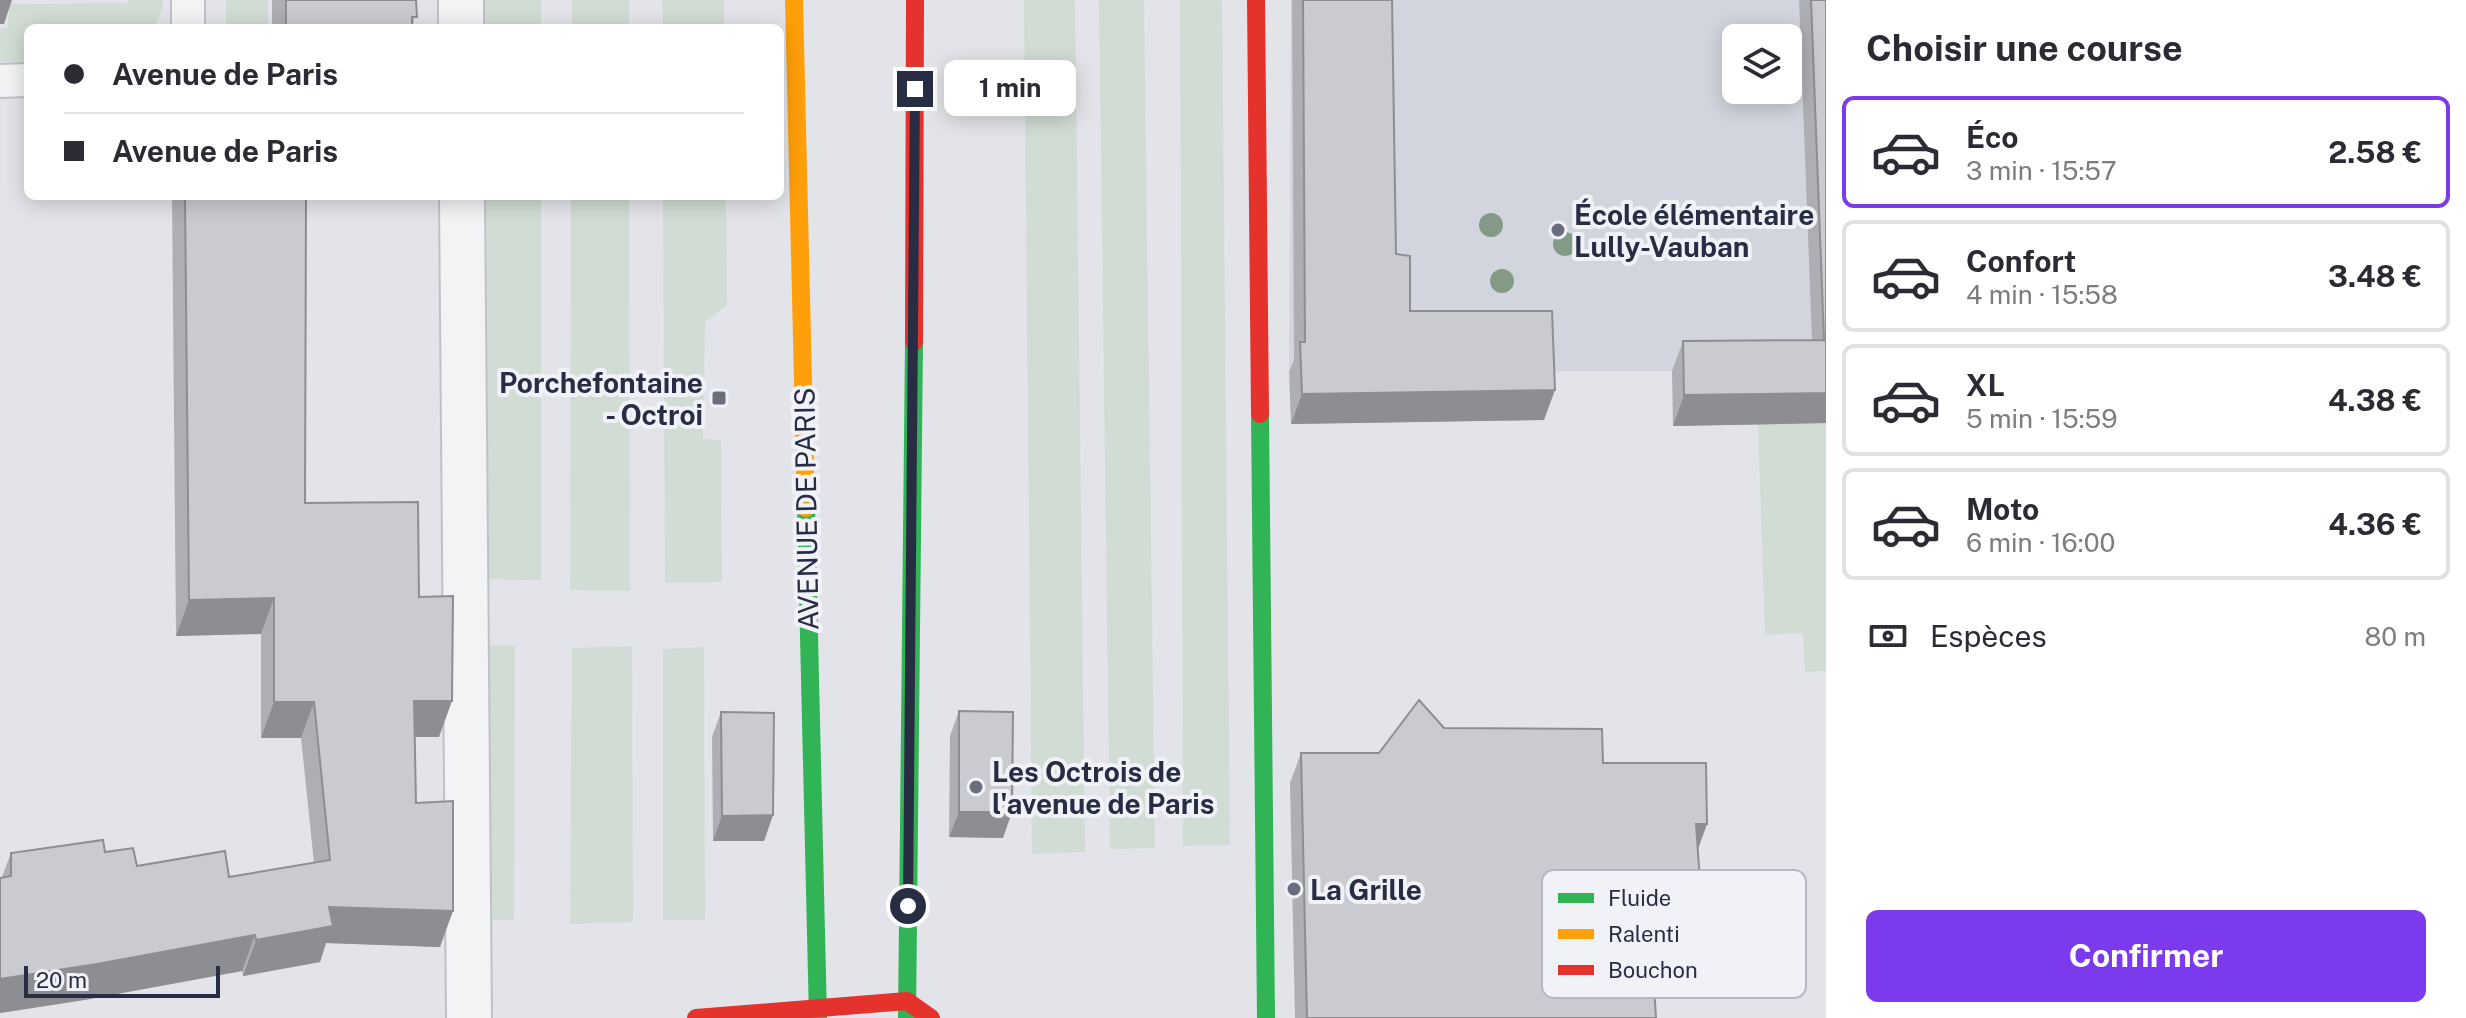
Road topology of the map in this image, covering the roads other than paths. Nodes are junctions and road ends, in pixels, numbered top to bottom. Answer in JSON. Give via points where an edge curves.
{"nodes":[{"id":1,"x":188,"y":0,"type":"edge"},
{"id":2,"x":461,"y":0,"type":"edge"},
{"id":3,"x":794,"y":0,"type":"edge"},
{"id":4,"x":915,"y":0,"type":"edge"},
{"id":5,"x":1256,"y":0,"type":"edge"},
{"id":6,"x":188,"y":24,"type":"edge"},
{"id":7,"x":461,"y":24,"type":"edge"},
{"id":8,"x":24,"y":80,"type":"edge"},
{"id":9,"x":0,"y":81,"type":"edge"},
{"id":10,"x":462,"y":200,"type":"edge"},
{"id":11,"x":907,"y":1010,"type":"edge"},
{"id":12,"x":818,"y":1014,"type":"edge"},
{"id":13,"x":469,"y":1018,"type":"edge"},
{"id":14,"x":696,"y":1018,"type":"edge"},
{"id":15,"x":931,"y":1018,"type":"edge"},
{"id":16,"x":1266,"y":1018,"type":"edge"}],
"edges":[{"from":1,"to":6,"type":"lane"},
{"from":2,"to":7,"type":"street"},
{"from":3,"to":12,"type":"main road","name":"AVENUE DE PARIS"},
{"from":4,"to":11,"type":"main road"},
{"from":5,"to":16,"type":"main road"},
{"from":8,"to":9,"type":"lane"},
{"from":10,"to":13,"type":"street"},
{"from":11,"to":12,"type":"main road"},
{"from":11,"to":15,"type":"main road"},
{"from":12,"to":14,"type":"main road"}]}
